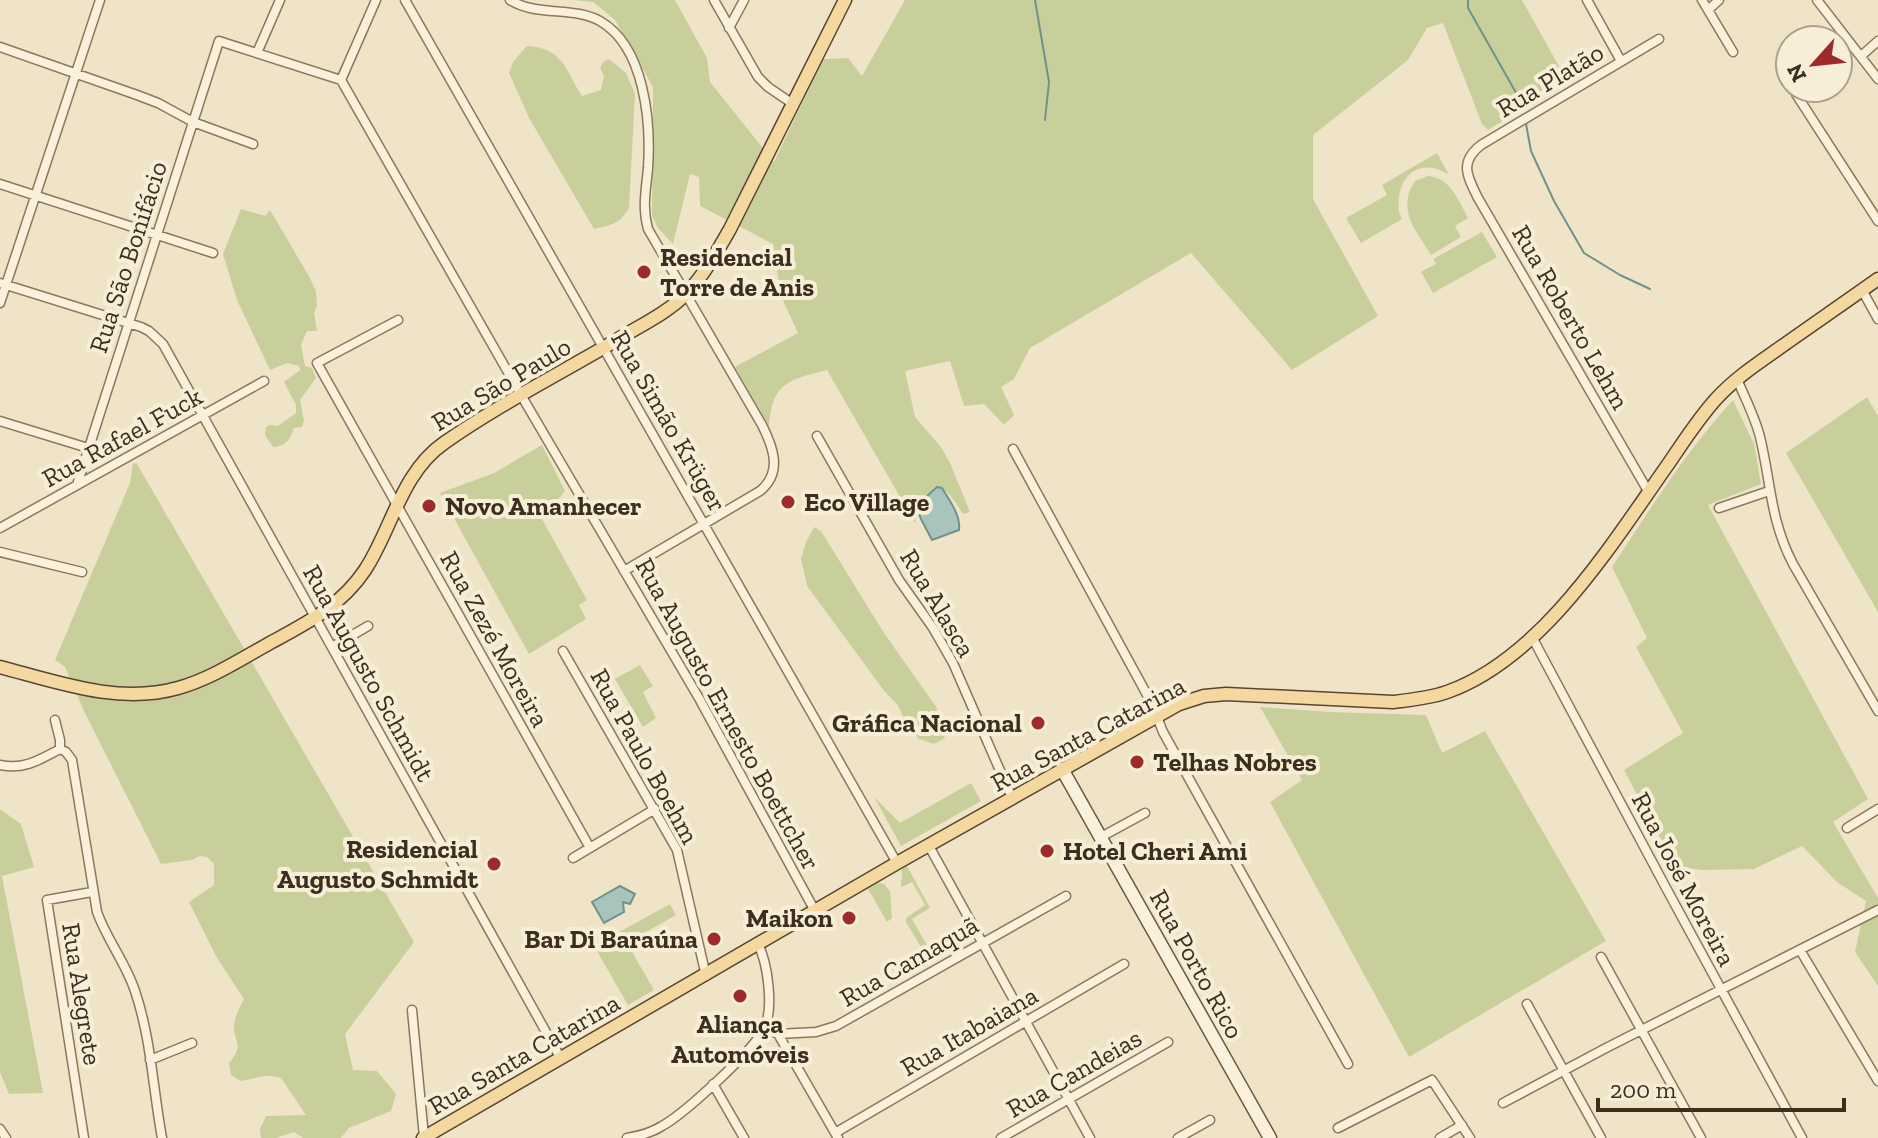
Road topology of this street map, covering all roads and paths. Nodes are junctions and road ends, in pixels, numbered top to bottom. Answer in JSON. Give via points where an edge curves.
{"nodes":[{"id":1,"x":100,"y":0,"type":"edge"},
{"id":2,"x":280,"y":0,"type":"edge"},
{"id":3,"x":376,"y":0,"type":"edge"},
{"id":4,"x":405,"y":0,"type":"edge"},
{"id":5,"x":510,"y":0,"type":"edge"},
{"id":6,"x":714,"y":0,"type":"edge"},
{"id":7,"x":744,"y":0,"type":"edge"},
{"id":8,"x":845,"y":0,"type":"edge"},
{"id":9,"x":1587,"y":0,"type":"edge"},
{"id":10,"x":1702,"y":0,"type":"edge"},
{"id":11,"x":1719,"y":0,"type":"edge"},
{"id":12,"x":1817,"y":0,"type":"edge"},
{"id":13,"x":1708,"y":10,"type":"junction"},
{"id":14,"x":729,"y":28,"type":"junction"},
{"id":15,"x":1659,"y":39,"type":"dead end"},
{"id":16,"x":1878,"y":41,"type":"edge"},
{"id":17,"x":0,"y":47,"type":"edge"},
{"id":18,"x":1733,"y":52,"type":"dead end"},
{"id":19,"x":257,"y":53,"type":"junction"},
{"id":20,"x":1861,"y":56,"type":"junction"},
{"id":21,"x":1621,"y":61,"type":"junction"},
{"id":22,"x":75,"y":73,"type":"junction"},
{"id":23,"x":1878,"y":79,"type":"edge"},
{"id":24,"x":341,"y":80,"type":"junction"},
{"id":25,"x":793,"y":104,"type":"junction"},
{"id":26,"x":1802,"y":104,"type":"edge"},
{"id":27,"x":193,"y":122,"type":"junction"},
{"id":28,"x":253,"y":144,"type":"dead end"},
{"id":29,"x":1467,"y":161,"type":"joint"},
{"id":30,"x":0,"y":184,"type":"edge"},
{"id":31,"x":35,"y":196,"type":"junction"},
{"id":32,"x":1878,"y":221,"type":"edge"},
{"id":33,"x":156,"y":235,"type":"junction"},
{"id":34,"x":213,"y":253,"type":"dead end"},
{"id":35,"x":1878,"y":279,"type":"edge"},
{"id":36,"x":3,"y":284,"type":"edge"},
{"id":37,"x":1862,"y":290,"type":"junction"},
{"id":38,"x":685,"y":294,"type":"junction"},
{"id":39,"x":0,"y":303,"type":"edge"},
{"id":40,"x":1878,"y":319,"type":"edge"},
{"id":41,"x":398,"y":320,"type":"dead end"},
{"id":42,"x":128,"y":323,"type":"junction"},
{"id":43,"x":604,"y":347,"type":"junction"},
{"id":44,"x":1737,"y":379,"type":"junction"},
{"id":45,"x":264,"y":381,"type":"dead end"},
{"id":46,"x":521,"y":395,"type":"junction"},
{"id":47,"x":203,"y":415,"type":"junction"},
{"id":48,"x":0,"y":421,"type":"edge"},
{"id":49,"x":817,"y":436,"type":"dead end"},
{"id":50,"x":88,"y":448,"type":"junction"},
{"id":51,"x":1013,"y":449,"type":"dead end"},
{"id":52,"x":77,"y":485,"type":"junction"},
{"id":53,"x":1648,"y":491,"type":"junction"},
{"id":54,"x":1769,"y":491,"type":"junction"},
{"id":55,"x":397,"y":506,"type":"junction"},
{"id":56,"x":1719,"y":508,"type":"dead end"},
{"id":57,"x":704,"y":523,"type":"junction"},
{"id":58,"x":0,"y":528,"type":"edge"},
{"id":59,"x":0,"y":552,"type":"edge"},
{"id":60,"x":624,"y":571,"type":"junction"},
{"id":61,"x":82,"y":572,"type":"dead end"},
{"id":62,"x":316,"y":619,"type":"junction"},
{"id":63,"x":368,"y":626,"type":"dead end"},
{"id":64,"x":1532,"y":637,"type":"junction"},
{"id":65,"x":332,"y":647,"type":"junction"},
{"id":66,"x":563,"y":651,"type":"dead end"},
{"id":67,"x":0,"y":667,"type":"edge"},
{"id":68,"x":1878,"y":711,"type":"edge"},
{"id":69,"x":1157,"y":716,"type":"junction"},
{"id":70,"x":55,"y":720,"type":"dead end"},
{"id":71,"x":60,"y":749,"type":"junction"},
{"id":72,"x":0,"y":765,"type":"edge"},
{"id":73,"x":1062,"y":769,"type":"junction"},
{"id":74,"x":1012,"y":798,"type":"junction"},
{"id":75,"x":655,"y":809,"type":"junction"},
{"id":76,"x":1878,"y":809,"type":"edge"},
{"id":77,"x":1145,"y":813,"type":"dead end"},
{"id":78,"x":1847,"y":828,"type":"dead end"},
{"id":79,"x":1101,"y":837,"type":"junction"},
{"id":80,"x":929,"y":846,"type":"junction"},
{"id":81,"x":590,"y":848,"type":"junction"},
{"id":82,"x":573,"y":858,"type":"dead end"},
{"id":83,"x":897,"y":863,"type":"junction"},
{"id":84,"x":92,"y":892,"type":"junction"},
{"id":85,"x":1066,"y":896,"type":"dead end"},
{"id":86,"x":1878,"y":910,"type":"edge"},
{"id":87,"x":815,"y":911,"type":"junction"},
{"id":88,"x":982,"y":943,"type":"junction"},
{"id":89,"x":758,"y":944,"type":"junction"},
{"id":90,"x":1800,"y":950,"type":"junction"},
{"id":91,"x":1601,"y":957,"type":"dead end"},
{"id":92,"x":1124,"y":964,"type":"dead end"},
{"id":93,"x":706,"y":976,"type":"junction"},
{"id":94,"x":1721,"y":990,"type":"junction"},
{"id":95,"x":1527,"y":1004,"type":"dead end"},
{"id":96,"x":412,"y":1010,"type":"dead end"},
{"id":97,"x":1026,"y":1022,"type":"junction"},
{"id":98,"x":765,"y":1028,"type":"junction"},
{"id":99,"x":1642,"y":1030,"type":"junction"},
{"id":100,"x":778,"y":1034,"type":"junction"},
{"id":101,"x":1168,"y":1042,"type":"dead end"},
{"id":102,"x":192,"y":1043,"type":"dead end"},
{"id":103,"x":561,"y":1059,"type":"junction"},
{"id":104,"x":150,"y":1060,"type":"junction"},
{"id":105,"x":1348,"y":1064,"type":"dead end"},
{"id":106,"x":1563,"y":1071,"type":"junction"},
{"id":107,"x":1878,"y":1081,"type":"edge"},
{"id":108,"x":713,"y":1084,"type":"junction"},
{"id":109,"x":1068,"y":1099,"type":"junction"},
{"id":110,"x":1503,"y":1103,"type":"dead end"},
{"id":111,"x":1210,"y":1120,"type":"dead end"},
{"id":112,"x":1462,"y":1125,"type":"junction"},
{"id":113,"x":1338,"y":1128,"type":"dead end"},
{"id":114,"x":0,"y":1129,"type":"edge"},
{"id":115,"x":446,"y":1132,"type":"edge"},
{"id":116,"x":837,"y":1135,"type":"edge"},
{"id":117,"x":6,"y":1138,"type":"edge"},
{"id":118,"x":84,"y":1138,"type":"edge"},
{"id":119,"x":162,"y":1138,"type":"edge"},
{"id":120,"x":424,"y":1138,"type":"edge"},
{"id":121,"x":632,"y":1138,"type":"edge"},
{"id":122,"x":744,"y":1138,"type":"edge"},
{"id":123,"x":1001,"y":1138,"type":"edge"},
{"id":124,"x":1090,"y":1138,"type":"edge"},
{"id":125,"x":1178,"y":1138,"type":"edge"},
{"id":126,"x":1270,"y":1138,"type":"edge"},
{"id":127,"x":1440,"y":1138,"type":"edge"},
{"id":128,"x":1470,"y":1138,"type":"edge"},
{"id":129,"x":1601,"y":1138,"type":"edge"},
{"id":130,"x":1701,"y":1138,"type":"edge"},
{"id":131,"x":1802,"y":1138,"type":"edge"}],
"edges":[{"from":1,"to":22,"type":"street"},
{"from":2,"to":19,"type":"street"},
{"from":3,"to":24,"type":"street"},
{"from":4,"to":43,"type":"street","name":"Rua Simão Krüger"},
{"from":5,"to":38,"type":"street","via":[[597,19],[626,49],[640,80],[647,119],[648,229]]},
{"from":6,"to":14,"type":"street"},
{"from":7,"to":14,"type":"street"},
{"from":8,"to":25,"type":"main road","name":"Rua São Paulo"},
{"from":9,"to":21,"type":"street"},
{"from":10,"to":13,"type":"street"},
{"from":11,"to":13,"type":"street"},
{"from":12,"to":20,"type":"street"},
{"from":13,"to":18,"type":"street"},
{"from":14,"to":25,"type":"street","via":[[758,77]]},
{"from":15,"to":21,"type":"street","name":"Rua Platão"},
{"from":16,"to":20,"type":"street"},
{"from":17,"to":22,"type":"street"},
{"from":19,"to":24,"type":"street"},
{"from":19,"to":27,"type":"street","name":"Rua São Bonifácio","via":[[219,41]]},
{"from":20,"to":23,"type":"street"},
{"from":21,"to":29,"type":"street","name":"Rua Platão","via":[[1481,145]]},
{"from":22,"to":27,"type":"street","via":[[158,103]]},
{"from":22,"to":31,"type":"street"},
{"from":24,"to":46,"type":"street","name":"Rua Augusto Ernesto Boettcher"},
{"from":25,"to":38,"type":"main road","name":"Rua São Paulo","via":[[730,229]]},
{"from":26,"to":32,"type":"street"},
{"from":27,"to":28,"type":"street"},
{"from":27,"to":33,"type":"street","name":"Rua São Bonifácio"},
{"from":29,"to":53,"type":"street","name":"Rua Roberto Lehm","via":[[1478,198]]},
{"from":30,"to":31,"type":"street"},
{"from":31,"to":33,"type":"street"},
{"from":31,"to":36,"type":"street"},
{"from":33,"to":34,"type":"street"},
{"from":33,"to":42,"type":"street","name":"Rua São Bonifácio"},
{"from":35,"to":37,"type":"main road","name":"Rua Santa Catarina"},
{"from":36,"to":39,"type":"street"},
{"from":36,"to":42,"type":"street","name":"Rua Augusto Schmidt"},
{"from":37,"to":40,"type":"street"},
{"from":37,"to":44,"type":"main road","name":"Rua Santa Catarina"},
{"from":38,"to":43,"type":"main road","name":"Rua São Paulo"},
{"from":38,"to":57,"type":"street","via":[[774,454],[767,485]]},
{"from":41,"to":55,"type":"street","name":"Rua Zezé Moreira","via":[[317,363]]},
{"from":42,"to":47,"type":"street","name":"Rua Augusto Schmidt","via":[[163,344]]},
{"from":42,"to":50,"type":"street","name":"Rua São Bonifácio"},
{"from":43,"to":46,"type":"main road","name":"Rua São Paulo"},
{"from":43,"to":57,"type":"street","name":"Rua Simão Krüger"},
{"from":44,"to":53,"type":"main road","name":"Rua Santa Catarina","via":[[1706,410]]},
{"from":44,"to":54,"type":"street","via":[[1760,436]]},
{"from":45,"to":47,"type":"street","name":"Rua Rafael Fuck"},
{"from":46,"to":55,"type":"main road","name":"Rua São Paulo","via":[[437,448],[412,477]]},
{"from":46,"to":60,"type":"street","name":"Rua Augusto Ernesto Boettcher"},
{"from":47,"to":52,"type":"street","name":"Rua Rafael Fuck"},
{"from":47,"to":62,"type":"street","name":"Rua Augusto Schmidt"},
{"from":48,"to":50,"type":"street"},
{"from":49,"to":74,"type":"street","name":"Rua Alasca","via":[[953,663]]},
{"from":50,"to":52,"type":"street","name":"Rua São Bonifácio"},
{"from":51,"to":69,"type":"street"},
{"from":52,"to":58,"type":"street","name":"Rua Rafael Fuck"},
{"from":53,"to":64,"type":"main road","name":"Rua Santa Catarina","via":[[1572,596]]},
{"from":54,"to":56,"type":"street"},
{"from":54,"to":68,"type":"street","via":[[1787,552]]},
{"from":55,"to":62,"type":"main road","name":"Rua São Paulo","via":[[364,572]]},
{"from":55,"to":81,"type":"street","name":"Rua Zezé Moreira"},
{"from":57,"to":60,"type":"street"},
{"from":57,"to":83,"type":"street","name":"Rua Simão Krüger"},
{"from":59,"to":61,"type":"street"},
{"from":60,"to":87,"type":"street","name":"Rua Augusto Ernesto Boettcher"},
{"from":62,"to":65,"type":"street","name":"Rua Augusto Schmidt"},
{"from":62,"to":67,"type":"main road","name":"Rua São Paulo","via":[[205,678],[153,693],[102,692]]},
{"from":63,"to":65,"type":"street"},
{"from":64,"to":69,"type":"main road","name":"Rua Santa Catarina","via":[[1469,682],[1428,697],[1393,702],[1214,695]]},
{"from":64,"to":94,"type":"street","name":"Rua José Moreira"},
{"from":65,"to":103,"type":"street","name":"Rua Augusto Schmidt"},
{"from":66,"to":75,"type":"street","name":"Rua Paulo Boehm"},
{"from":69,"to":73,"type":"main road","name":"Rua Santa Catarina"},
{"from":69,"to":105,"type":"street"},
{"from":70,"to":71,"type":"street"},
{"from":71,"to":72,"type":"street","via":[[28,765]]},
{"from":71,"to":84,"type":"street","via":[[72,760]]},
{"from":73,"to":74,"type":"main road","name":"Rua Santa Catarina"},
{"from":73,"to":79,"type":"main road","name":"Rua Porto Rico"},
{"from":74,"to":80,"type":"main road","name":"Rua Santa Catarina"},
{"from":75,"to":81,"type":"street"},
{"from":75,"to":93,"type":"street","name":"Rua Paulo Boehm","via":[[681,859]]},
{"from":76,"to":78,"type":"street"},
{"from":77,"to":79,"type":"street"},
{"from":79,"to":126,"type":"main road","name":"Rua Porto Rico"},
{"from":80,"to":83,"type":"main road","name":"Rua Santa Catarina"},
{"from":80,"to":88,"type":"street"},
{"from":81,"to":82,"type":"street"},
{"from":83,"to":87,"type":"main road","name":"Rua Santa Catarina"},
{"from":84,"to":104,"type":"street","via":[[135,990]]},
{"from":84,"to":118,"type":"street","name":"Rua Alegrete","via":[[47,900]]},
{"from":85,"to":88,"type":"street","name":"Rua Camaquã"},
{"from":86,"to":90,"type":"street"},
{"from":87,"to":89,"type":"main road","name":"Rua Santa Catarina"},
{"from":88,"to":97,"type":"street"},
{"from":88,"to":100,"type":"street","name":"Rua Camaquã","via":[[836,1026]]},
{"from":89,"to":93,"type":"main road","name":"Rua Santa Catarina"},
{"from":89,"to":98,"type":"street","via":[[768,975]]},
{"from":90,"to":94,"type":"street"},
{"from":90,"to":107,"type":"street"},
{"from":91,"to":99,"type":"street"},
{"from":92,"to":97,"type":"street","name":"Rua Itabaiana"},
{"from":93,"to":103,"type":"main road","name":"Rua Santa Catarina"},
{"from":94,"to":99,"type":"street"},
{"from":94,"to":131,"type":"street","name":"Rua José Moreira"},
{"from":95,"to":106,"type":"street"},
{"from":96,"to":120,"type":"street"},
{"from":97,"to":109,"type":"street"},
{"from":97,"to":116,"type":"street","name":"Rua Itabaiana"},
{"from":98,"to":100,"type":"street","name":"Rua Camaquã"},
{"from":98,"to":108,"type":"street"},
{"from":99,"to":106,"type":"street"},
{"from":99,"to":130,"type":"street"},
{"from":100,"to":116,"type":"street"},
{"from":101,"to":109,"type":"street","name":"Rua Candeias"},
{"from":102,"to":104,"type":"street"},
{"from":103,"to":115,"type":"main road","name":"Rua Santa Catarina"},
{"from":104,"to":119,"type":"street"},
{"from":106,"to":110,"type":"street"},
{"from":106,"to":129,"type":"street"},
{"from":108,"to":121,"type":"street","via":[[663,1126]]},
{"from":108,"to":122,"type":"street"},
{"from":109,"to":123,"type":"street","name":"Rua Candeias"},
{"from":109,"to":124,"type":"street"},
{"from":111,"to":125,"type":"street"},
{"from":112,"to":113,"type":"street","via":[[1432,1080]]},
{"from":112,"to":127,"type":"street"},
{"from":112,"to":128,"type":"street"},
{"from":114,"to":117,"type":"street"},
{"from":115,"to":120,"type":"main road","name":"Rua Santa Catarina"}]}
